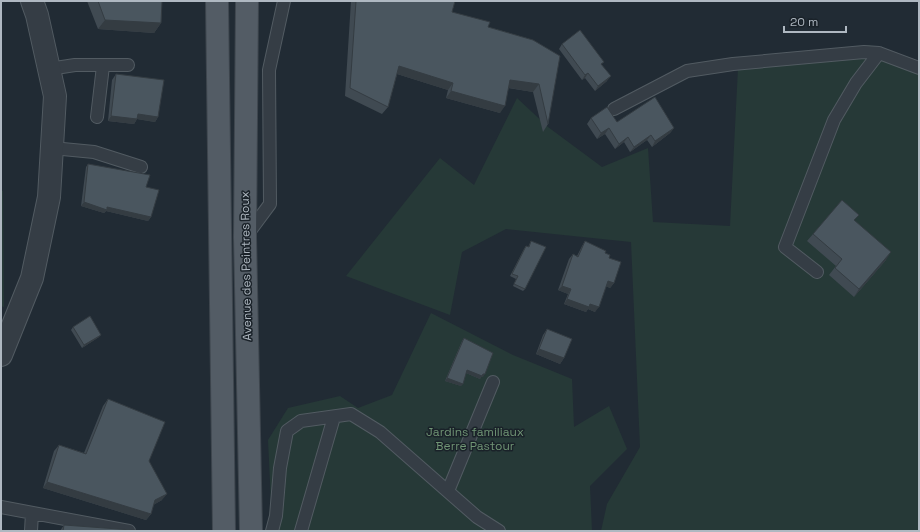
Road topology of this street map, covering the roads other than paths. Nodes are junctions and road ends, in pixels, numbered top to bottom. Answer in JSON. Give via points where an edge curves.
{"nodes":[{"id":1,"x":32,"y":1,"type":"edge"},
{"id":2,"x":217,"y":1,"type":"edge"},
{"id":3,"x":247,"y":1,"type":"edge"},
{"id":4,"x":284,"y":1,"type":"edge"},
{"id":5,"x":879,"y":53,"type":"junction"},
{"id":6,"x":128,"y":65,"type":"dead end"},
{"id":7,"x":103,"y":66,"type":"junction"},
{"id":8,"x":919,"y":68,"type":"edge"},
{"id":9,"x":49,"y":69,"type":"junction"},
{"id":10,"x":614,"y":109,"type":"dead end"},
{"id":11,"x":96,"y":117,"type":"dead end"},
{"id":12,"x":52,"y":148,"type":"junction"},
{"id":13,"x":141,"y":167,"type":"dead end"},
{"id":14,"x":245,"y":237,"type":"junction"},
{"id":15,"x":817,"y":272,"type":"dead end"},
{"id":16,"x":1,"y":355,"type":"edge"},
{"id":17,"x":493,"y":382,"type":"dead end"},
{"id":18,"x":334,"y":417,"type":"junction"},
{"id":19,"x":448,"y":491,"type":"junction"},
{"id":20,"x":1,"y":507,"type":"edge"},
{"id":21,"x":32,"y":513,"type":"junction"},
{"id":22,"x":31,"y":531,"type":"edge"},
{"id":23,"x":129,"y":531,"type":"edge"},
{"id":24,"x":224,"y":531,"type":"edge"},
{"id":25,"x":251,"y":531,"type":"edge"},
{"id":26,"x":272,"y":531,"type":"edge"},
{"id":27,"x":301,"y":531,"type":"edge"},
{"id":28,"x":499,"y":531,"type":"edge"}],
"edges":[{"from":1,"to":9,"type":"street"},
{"from":2,"to":24,"type":"main road"},
{"from":3,"to":14,"type":"main road","name":"Avenue des Peintres Roux"},
{"from":4,"to":14,"type":"lane","via":[[269,70],[270,204]]},
{"from":5,"to":8,"type":"lane"},
{"from":5,"to":10,"type":"lane","via":[[864,52],[733,64],[687,71]]},
{"from":5,"to":15,"type":"lane","via":[[856,83],[834,120],[785,247]]},
{"from":6,"to":7,"type":"lane"},
{"from":7,"to":9,"type":"lane","via":[[75,65]]},
{"from":7,"to":11,"type":"lane"},
{"from":9,"to":12,"type":"street","via":[[55,96]]},
{"from":12,"to":13,"type":"lane","via":[[94,152]]},
{"from":12,"to":16,"type":"street","via":[[49,197],[32,278]]},
{"from":14,"to":25,"type":"main road","name":"Avenue des Peintres Roux"},
{"from":17,"to":19,"type":"lane"},
{"from":18,"to":19,"type":"lane","via":[[351,414],[380,432]]},
{"from":18,"to":26,"type":"lane","via":[[300,421],[287,431]]},
{"from":18,"to":27,"type":"lane"},
{"from":19,"to":28,"type":"lane"},
{"from":20,"to":21,"type":"lane"},
{"from":21,"to":22,"type":"lane"},
{"from":21,"to":23,"type":"lane"}]}
